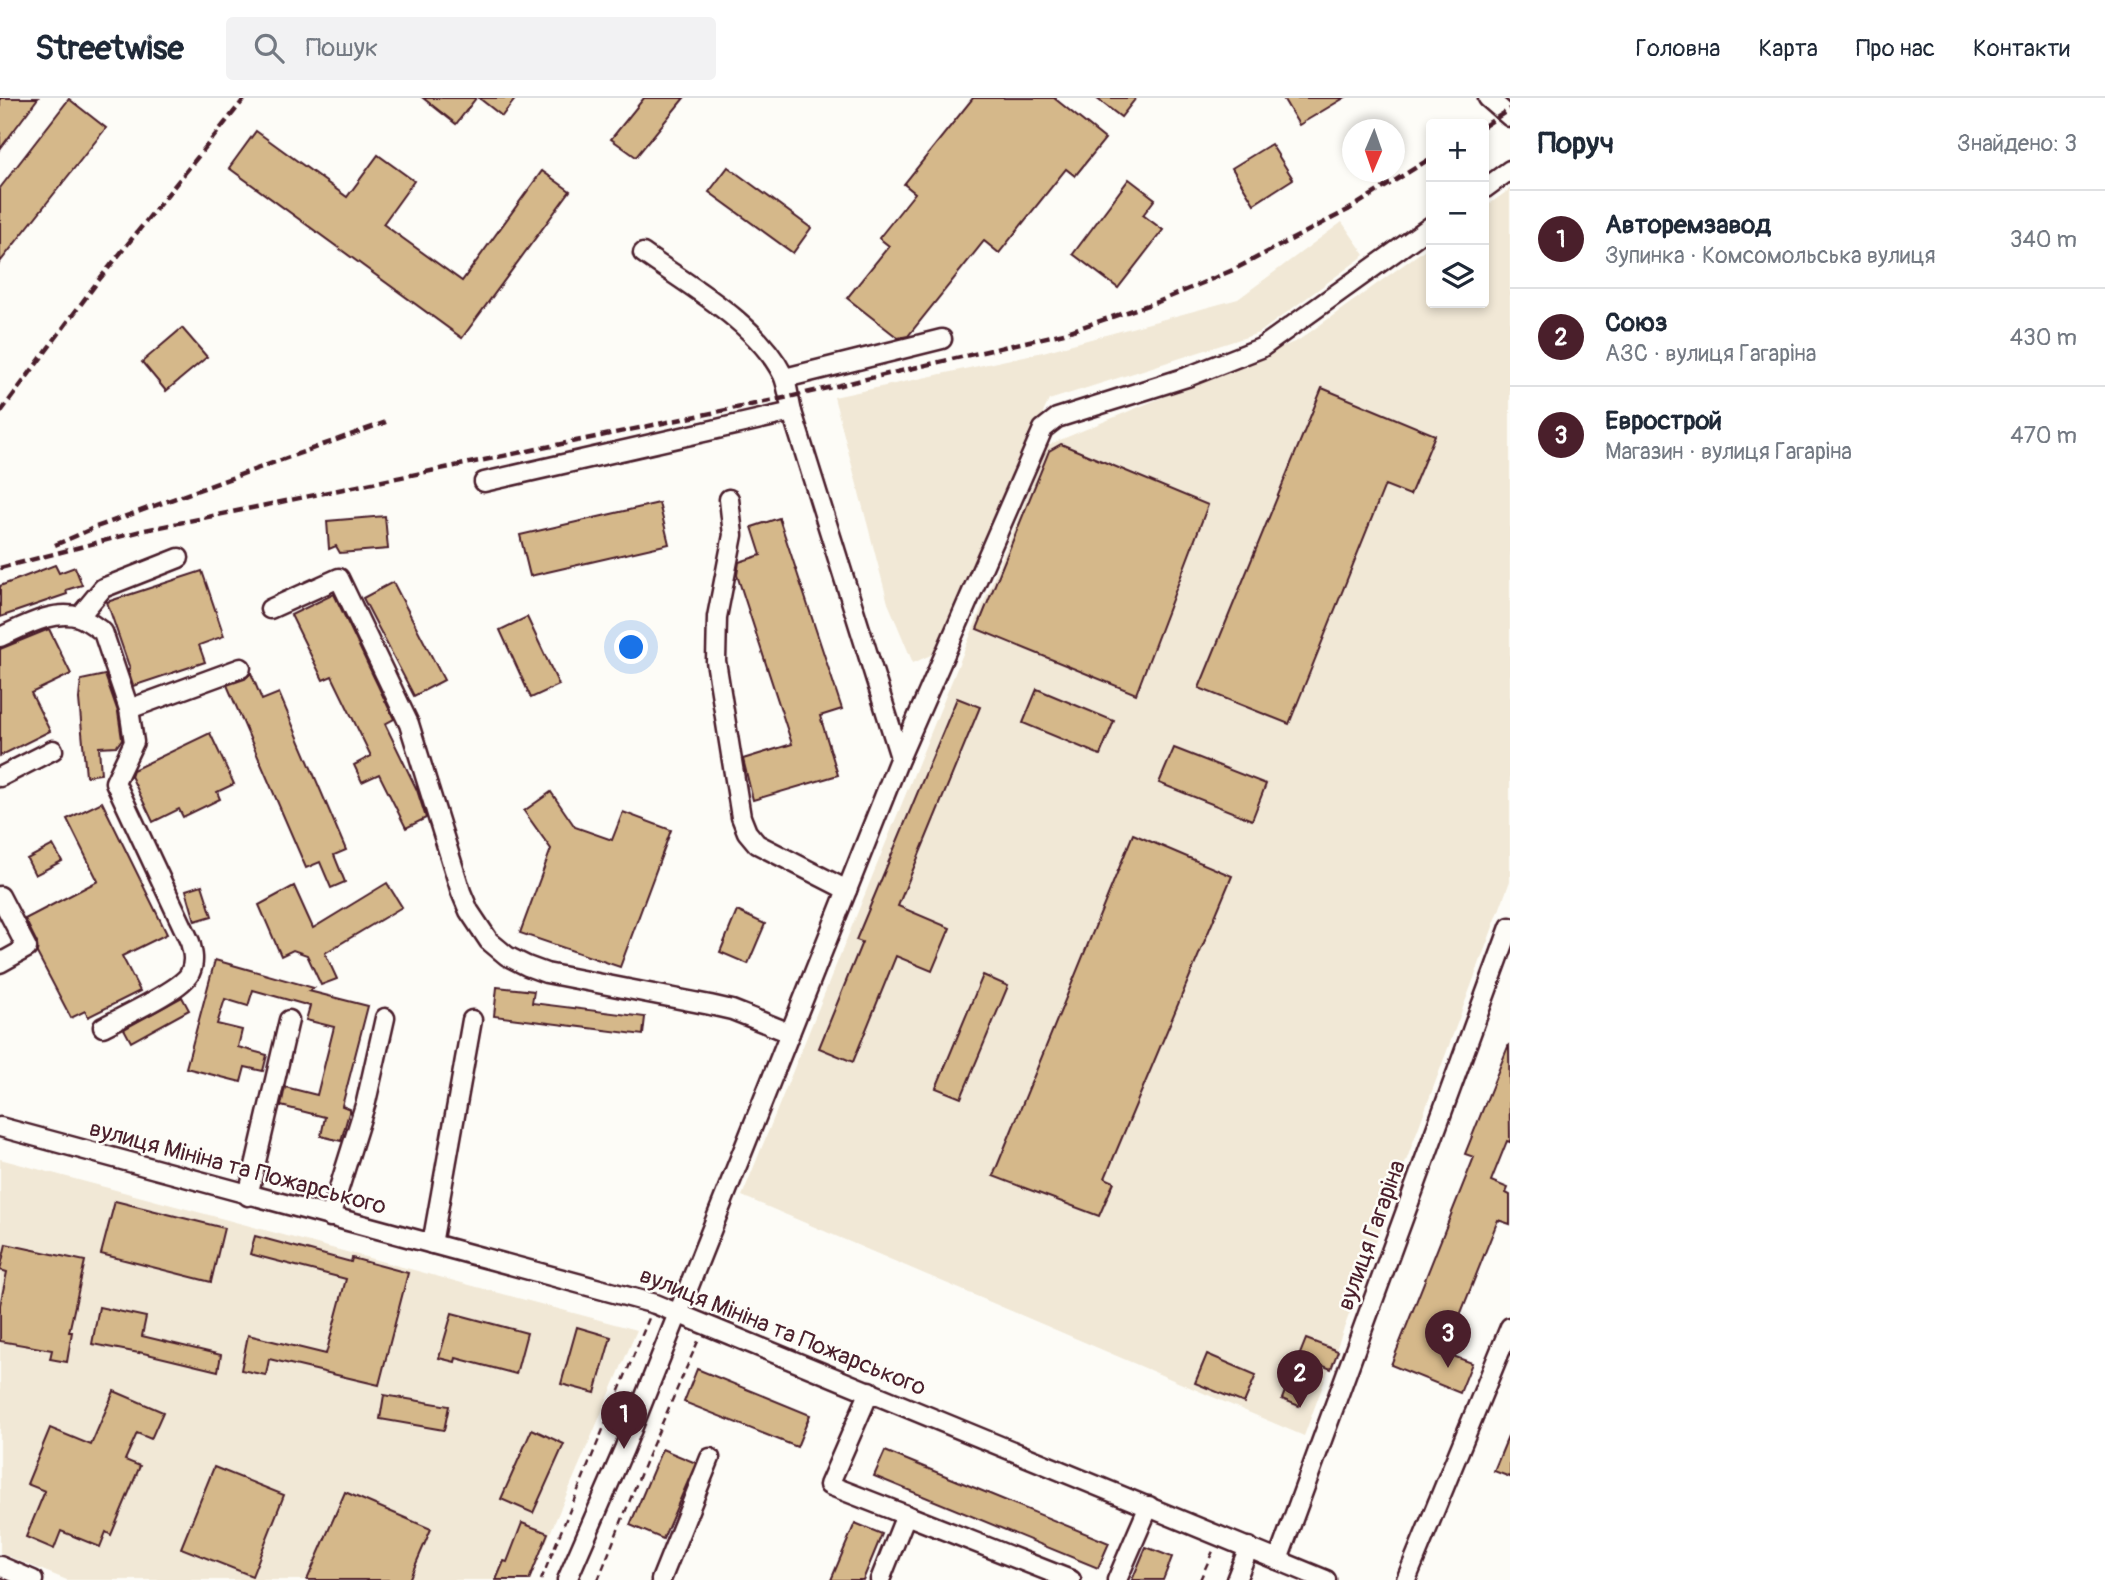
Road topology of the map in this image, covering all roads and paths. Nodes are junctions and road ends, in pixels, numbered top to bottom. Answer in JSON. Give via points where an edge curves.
{"nodes":[{"id":1,"x":1488,"y":98,"type":"edge"},
{"id":2,"x":1510,"y":117,"type":"edge"},
{"id":3,"x":1510,"y":170,"type":"edge"},
{"id":4,"x":1489,"y":185,"type":"edge"},
{"id":5,"x":1426,"y":230,"type":"edge"},
{"id":6,"x":643,"y":253,"type":"dead end"},
{"id":7,"x":942,"y":339,"type":"dead end"},
{"id":8,"x":785,"y":378,"type":"junction"},
{"id":9,"x":792,"y":412,"type":"junction"},
{"id":10,"x":484,"y":482,"type":"dead end"},
{"id":11,"x":729,"y":499,"type":"dead end"},
{"id":12,"x":179,"y":558,"type":"dead end"},
{"id":13,"x":270,"y":609,"type":"dead end"},
{"id":14,"x":79,"y":617,"type":"junction"},
{"id":15,"x":0,"y":637,"type":"edge"},
{"id":16,"x":241,"y":668,"type":"dead end"},
{"id":17,"x":129,"y":709,"type":"junction"},
{"id":18,"x":53,"y":750,"type":"dead end"},
{"id":19,"x":900,"y":757,"type":"junction"},
{"id":20,"x":0,"y":777,"type":"edge"},
{"id":21,"x":847,"y":890,"type":"junction"},
{"id":22,"x":0,"y":896,"type":"edge"},
{"id":23,"x":1510,"y":928,"type":"edge"},
{"id":24,"x":0,"y":963,"type":"edge"},
{"id":25,"x":385,"y":1018,"type":"dead end"},
{"id":26,"x":289,"y":1020,"type":"dead end"},
{"id":27,"x":472,"y":1020,"type":"dead end"},
{"id":28,"x":103,"y":1027,"type":"dead end"},
{"id":29,"x":790,"y":1033,"type":"junction"},
{"id":30,"x":0,"y":1128,"type":"edge"},
{"id":31,"x":248,"y":1196,"type":"junction"},
{"id":32,"x":330,"y":1217,"type":"junction"},
{"id":33,"x":432,"y":1244,"type":"junction"},
{"id":34,"x":655,"y":1304,"type":"junction"},
{"id":35,"x":678,"y":1312,"type":"junction"},
{"id":36,"x":706,"y":1324,"type":"junction"},
{"id":37,"x":1510,"y":1326,"type":"edge"},
{"id":38,"x":870,"y":1391,"type":"junction"},
{"id":39,"x":710,"y":1458,"type":"dead end"},
{"id":40,"x":1149,"y":1506,"type":"junction"},
{"id":41,"x":906,"y":1515,"type":"junction"},
{"id":42,"x":1219,"y":1535,"type":"junction"},
{"id":43,"x":1249,"y":1547,"type":"junction"},
{"id":44,"x":1278,"y":1559,"type":"junction"},
{"id":45,"x":0,"y":1566,"type":"edge"},
{"id":46,"x":33,"y":1580,"type":"edge"},
{"id":47,"x":541,"y":1580,"type":"edge"},
{"id":48,"x":567,"y":1580,"type":"edge"},
{"id":49,"x":598,"y":1580,"type":"edge"},
{"id":50,"x":662,"y":1580,"type":"edge"},
{"id":51,"x":880,"y":1580,"type":"edge"},
{"id":52,"x":1071,"y":1580,"type":"edge"},
{"id":53,"x":1116,"y":1580,"type":"edge"},
{"id":54,"x":1200,"y":1580,"type":"edge"},
{"id":55,"x":1236,"y":1580,"type":"edge"},
{"id":56,"x":1326,"y":1580,"type":"edge"},
{"id":57,"x":1406,"y":1580,"type":"edge"}],
"edges":[{"from":1,"to":2,"type":"street"},
{"from":3,"to":4,"type":"street"},
{"from":5,"to":19,"type":"street","via":[[1261,348],[1057,418],[1043,429]]},
{"from":6,"to":8,"type":"street","via":[[740,323]]},
{"from":7,"to":8,"type":"street"},
{"from":8,"to":9,"type":"street"},
{"from":9,"to":10,"type":"street"},
{"from":9,"to":19,"type":"street"},
{"from":11,"to":21,"type":"street","via":[[733,535],[716,617],[716,661],[741,817],[757,844]]},
{"from":12,"to":14,"type":"street","via":[[103,588]]},
{"from":13,"to":29,"type":"street","via":[[339,578],[401,704],[461,892],[489,941],[508,956],[546,973],[732,1010]]},
{"from":14,"to":15,"type":"street","via":[[59,615]]},
{"from":14,"to":17,"type":"street","via":[[103,632]]},
{"from":16,"to":17,"type":"street"},
{"from":17,"to":28,"type":"street","via":[[134,742],[115,782],[190,942],[194,960],[189,975],[178,986]]},
{"from":18,"to":20,"type":"street"},
{"from":19,"to":21,"type":"street"},
{"from":21,"to":29,"type":"street"},
{"from":22,"to":24,"type":"street","via":[[27,948]]},
{"from":23,"to":44,"type":"street","name":"вулиця Гагаріна"},
{"from":25,"to":32,"type":"street","via":[[366,1102]]},
{"from":26,"to":31,"type":"street"},
{"from":27,"to":33,"type":"street"},
{"from":29,"to":35,"type":"street"},
{"from":30,"to":31,"type":"street","name":"вулиця Мініна та Пожарського"},
{"from":31,"to":32,"type":"street","name":"вулиця Мініна та Пожарського"},
{"from":32,"to":33,"type":"street","name":"вулиця Мініна та Пожарського"},
{"from":33,"to":34,"type":"street","name":"вулиця Мініна та Пожарського"},
{"from":34,"to":35,"type":"street","name":"вулиця Мініна та Пожарського"},
{"from":34,"to":47,"type":"path"},
{"from":35,"to":36,"type":"street","name":"вулиця Мініна та Пожарського"},
{"from":35,"to":48,"type":"street"},
{"from":36,"to":38,"type":"street","name":"вулиця Мініна та Пожарського"},
{"from":36,"to":49,"type":"path"},
{"from":37,"to":57,"type":"street"},
{"from":38,"to":40,"type":"street","name":"вулиця Мініна та Пожарського"},
{"from":38,"to":41,"type":"street","via":[[829,1485]]},
{"from":39,"to":50,"type":"street"},
{"from":40,"to":42,"type":"street","name":"вулиця Мініна та Пожарського"},
{"from":40,"to":53,"type":"street"},
{"from":41,"to":51,"type":"street"},
{"from":41,"to":52,"type":"street"},
{"from":42,"to":43,"type":"street","name":"вулиця Мініна та Пожарського"},
{"from":42,"to":54,"type":"path"},
{"from":43,"to":44,"type":"street","name":"вулиця Мініна та Пожарського"},
{"from":43,"to":55,"type":"street"},
{"from":44,"to":56,"type":"street","name":"вулиця Мініна та Пожарського"},
{"from":45,"to":46,"type":"street"}]}
